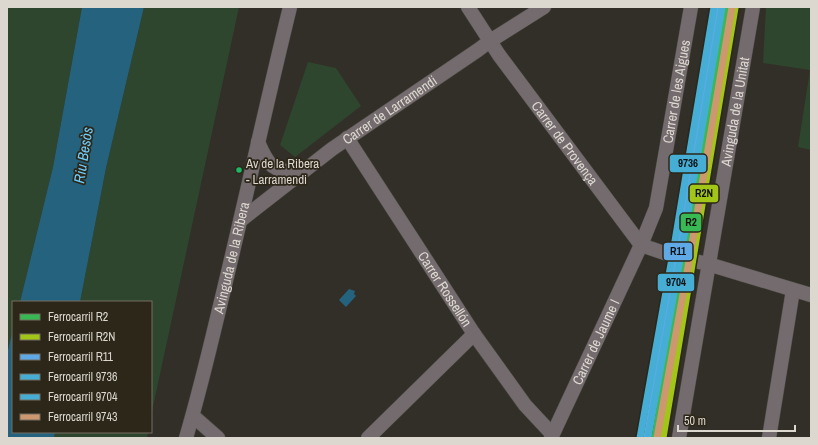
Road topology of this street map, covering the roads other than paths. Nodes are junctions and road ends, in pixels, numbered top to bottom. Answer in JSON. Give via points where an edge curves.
{"nodes":[{"id":1,"x":290,"y":7,"type":"edge"},
{"id":2,"x":468,"y":7,"type":"edge"},
{"id":3,"x":544,"y":7,"type":"edge"},
{"id":4,"x":691,"y":7,"type":"edge"},
{"id":5,"x":753,"y":7,"type":"edge"},
{"id":6,"x":490,"y":41,"type":"junction"},
{"id":7,"x":347,"y":138,"type":"junction"},
{"id":8,"x":258,"y":142,"type":"junction"},
{"id":9,"x":299,"y":174,"type":"junction"},
{"id":10,"x":241,"y":220,"type":"junction"},
{"id":11,"x":640,"y":245,"type":"junction"},
{"id":12,"x":708,"y":264,"type":"junction"},
{"id":13,"x":794,"y":290,"type":"junction"},
{"id":14,"x":811,"y":295,"type":"edge"},
{"id":15,"x":474,"y":334,"type":"junction"},
{"id":16,"x":193,"y":416,"type":"junction"},
{"id":17,"x":551,"y":436,"type":"edge"},
{"id":18,"x":186,"y":438,"type":"edge"},
{"id":19,"x":218,"y":438,"type":"edge"},
{"id":20,"x":368,"y":438,"type":"edge"},
{"id":21,"x":679,"y":438,"type":"edge"},
{"id":22,"x":769,"y":438,"type":"edge"}],
"edges":[{"from":1,"to":8,"type":"street","name":"Avinguda de la Ribera"},
{"from":2,"to":6,"type":"street","name":"Carrer de Provença"},
{"from":3,"to":6,"type":"street","name":"Carrer de Larramendi"},
{"from":4,"to":11,"type":"street","name":"Carrer de les Aigues","via":[[656,208]]},
{"from":5,"to":12,"type":"street","name":"Avinguda de la Unitat"},
{"from":6,"to":7,"type":"street","name":"Carrer de Larramendi"},
{"from":6,"to":11,"type":"street","name":"Carrer de Provença"},
{"from":7,"to":9,"type":"street","name":"Carrer de Larramendi"},
{"from":7,"to":15,"type":"street","name":"Carrer Rossellón"},
{"from":8,"to":9,"type":"street","via":[[271,166]]},
{"from":8,"to":10,"type":"street","name":"Avinguda de la Ribera"},
{"from":9,"to":10,"type":"street","name":"Carrer de Larramendi"},
{"from":10,"to":16,"type":"street","name":"Avinguda de la Ribera"},
{"from":11,"to":12,"type":"street","via":[[676,258]]},
{"from":11,"to":17,"type":"street","name":"Carrer de Jaume I"},
{"from":12,"to":13,"type":"street"},
{"from":12,"to":21,"type":"street","name":"Avinguda de la Unitat"},
{"from":13,"to":14,"type":"street"},
{"from":13,"to":22,"type":"street"},
{"from":15,"to":17,"type":"street","name":"Carrer Rossellón"},
{"from":15,"to":20,"type":"street"},
{"from":16,"to":18,"type":"street","name":"Avinguda de la Ribera"},
{"from":16,"to":19,"type":"street"}]}
